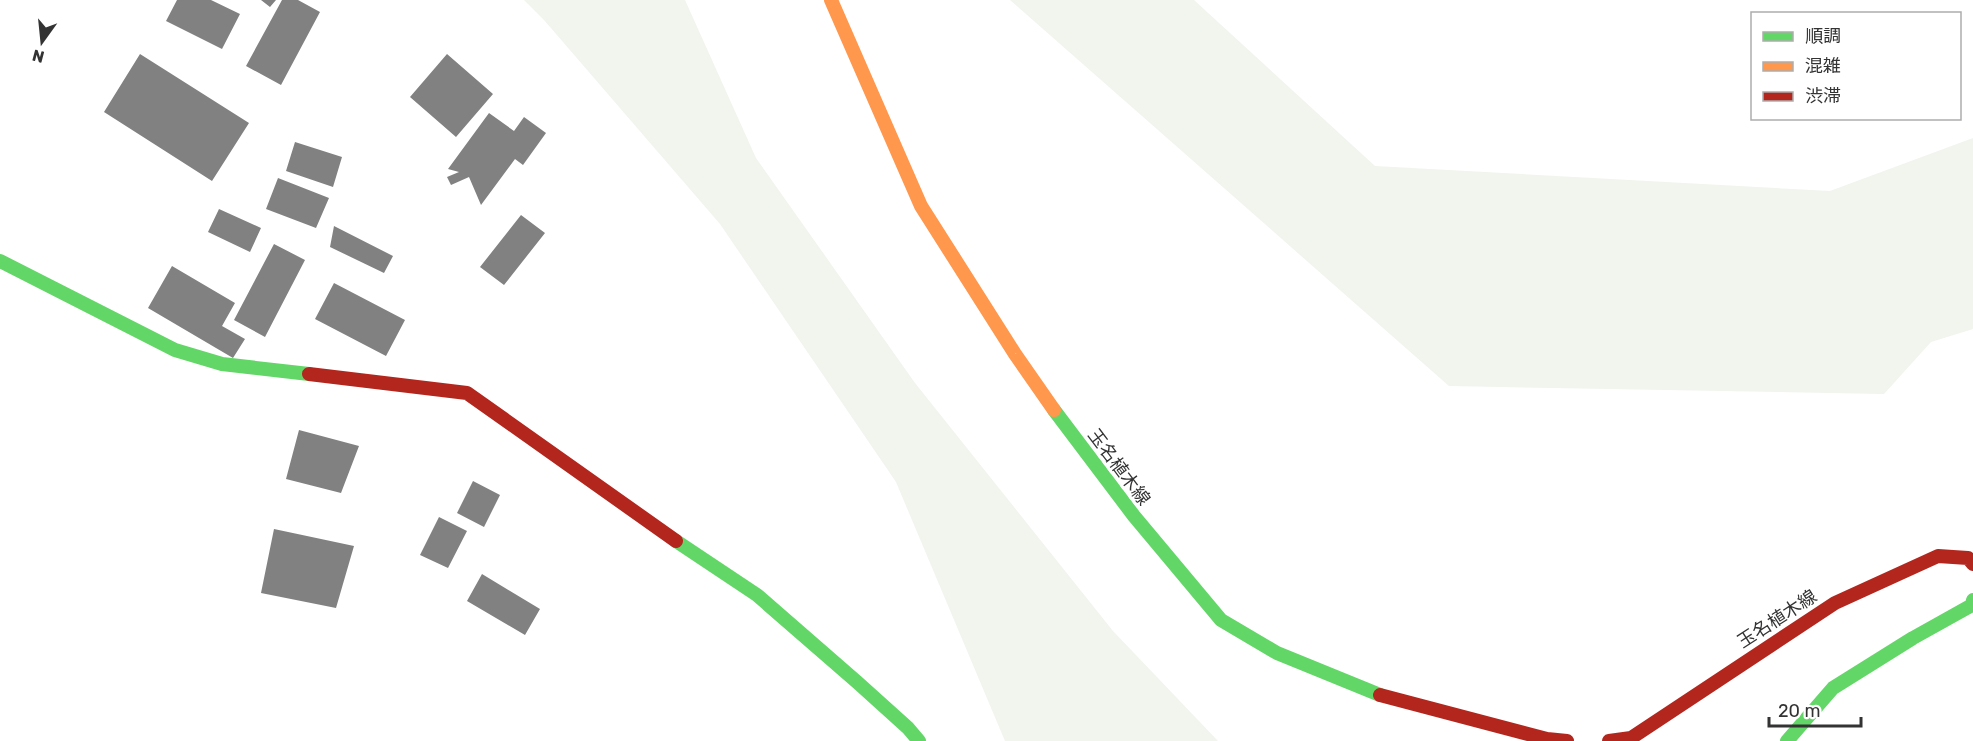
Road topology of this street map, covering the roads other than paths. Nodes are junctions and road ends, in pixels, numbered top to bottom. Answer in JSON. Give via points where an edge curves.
{"nodes":[{"id":1,"x":831,"y":0,"type":"edge"},
{"id":2,"x":0,"y":261,"type":"edge"},
{"id":3,"x":1973,"y":564,"type":"edge"},
{"id":4,"x":1973,"y":600,"type":"edge"},
{"id":5,"x":919,"y":741,"type":"edge"},
{"id":6,"x":1566,"y":741,"type":"edge"},
{"id":7,"x":1610,"y":741,"type":"edge"},
{"id":8,"x":1787,"y":741,"type":"edge"}],
"edges":[{"from":1,"to":6,"type":"main road","name":"玉名植木線","via":[[921,206],[1015,354],[1085,453],[1221,620],[1277,653],[1380,695],[1547,740]]},
{"from":2,"to":5,"type":"main road","via":[[176,350],[222,364],[467,393],[756,595]]},
{"from":3,"to":7,"type":"main road","name":"玉名植木線","via":[[1968,558],[1938,556],[1835,603],[1631,738]]},
{"from":4,"to":8,"type":"main road","via":[[1972,605],[1833,688]]}]}
